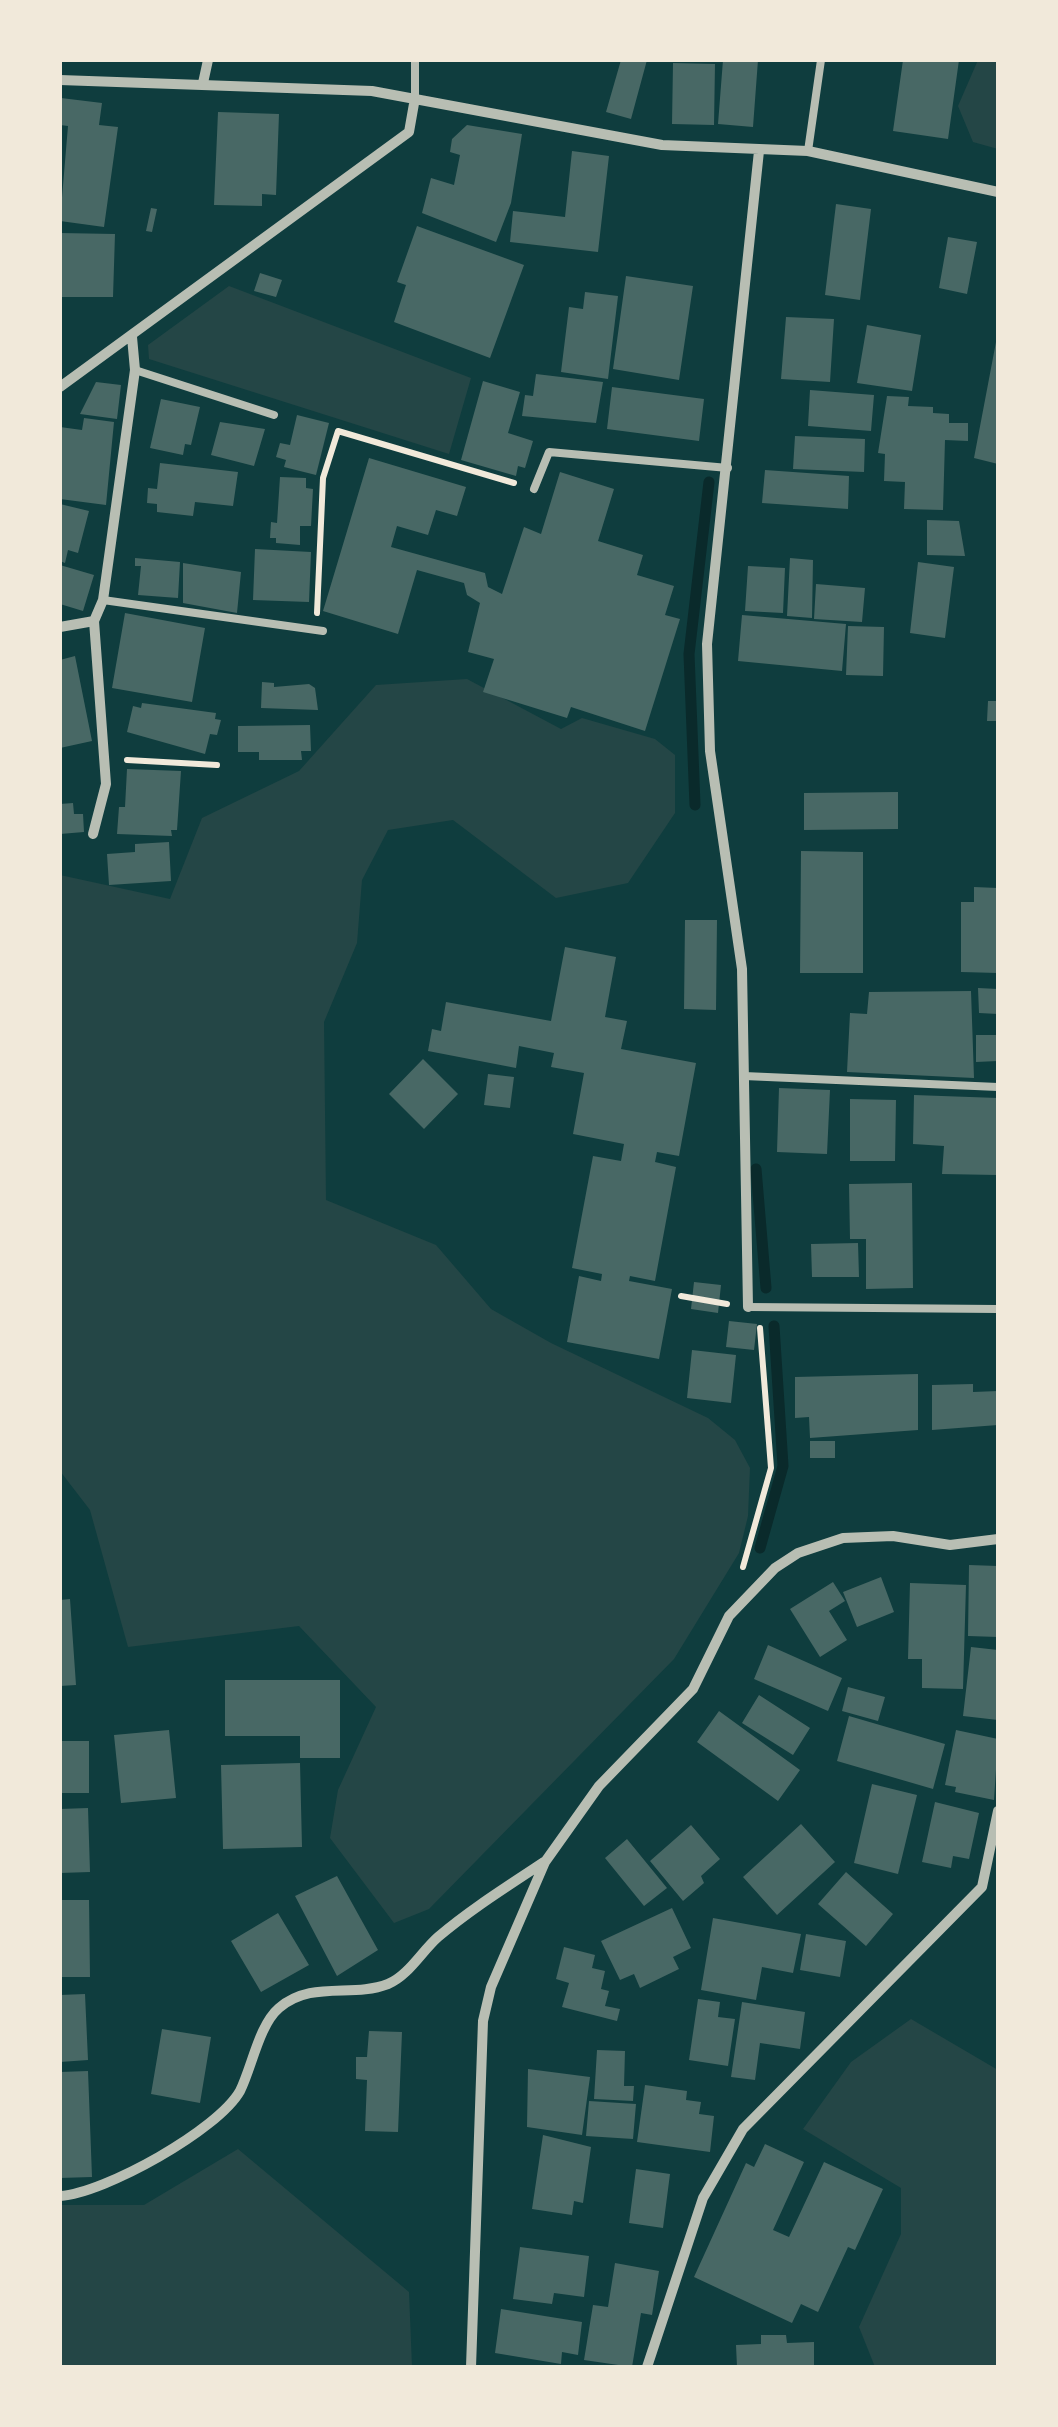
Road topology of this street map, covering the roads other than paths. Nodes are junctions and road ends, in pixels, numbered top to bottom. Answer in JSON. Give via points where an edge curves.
{"nodes":[{"id":1,"x":208,"y":60,"type":"edge"},
{"id":2,"x":415,"y":60,"type":"edge"},
{"id":3,"x":820,"y":60,"type":"edge"},
{"id":4,"x":60,"y":80,"type":"edge"},
{"id":5,"x":203,"y":83,"type":"junction"},
{"id":6,"x":415,"y":98,"type":"junction"},
{"id":7,"x":808,"y":150,"type":"junction"},
{"id":8,"x":759,"y":152,"type":"junction"},
{"id":9,"x":998,"y":192,"type":"edge"},
{"id":10,"x":132,"y":337,"type":"junction"},
{"id":11,"x":135,"y":370,"type":"junction"},
{"id":12,"x":60,"y":387,"type":"edge"},
{"id":13,"x":274,"y":415,"type":"dead end"},
{"id":14,"x":728,"y":468,"type":"junction"},
{"id":15,"x":534,"y":489,"type":"road end"},
{"id":16,"x":103,"y":600,"type":"junction"},
{"id":17,"x":94,"y":620,"type":"junction"},
{"id":18,"x":60,"y":628,"type":"edge"},
{"id":19,"x":320,"y":630,"type":"road end"},
{"id":20,"x":93,"y":834,"type":"dead end"},
{"id":21,"x":744,"y":1076,"type":"junction"},
{"id":22,"x":998,"y":1087,"type":"edge"},
{"id":23,"x":754,"y":1307,"type":"joint"},
{"id":24,"x":998,"y":1309,"type":"edge"},
{"id":25,"x":998,"y":1539,"type":"edge"},
{"id":26,"x":998,"y":1811,"type":"edge"},
{"id":27,"x":544,"y":1862,"type":"junction"},
{"id":28,"x":60,"y":2196,"type":"edge"},
{"id":29,"x":471,"y":2367,"type":"edge"},
{"id":30,"x":647,"y":2367,"type":"edge"}],
"edges":[{"from":1,"to":5,"type":"street"},
{"from":2,"to":6,"type":"lane"},
{"from":3,"to":7,"type":"lane"},
{"from":4,"to":5,"type":"street"},
{"from":5,"to":6,"type":"street"},
{"from":6,"to":8,"type":"street","via":[[662,145]]},
{"from":6,"to":10,"type":"street","via":[[409,132]]},
{"from":7,"to":8,"type":"street"},
{"from":7,"to":9,"type":"street"},
{"from":8,"to":14,"type":"street"},
{"from":10,"to":11,"type":"street"},
{"from":10,"to":12,"type":"street"},
{"from":11,"to":13,"type":"lane"},
{"from":11,"to":16,"type":"street"},
{"from":14,"to":15,"type":"lane","via":[[549,452]]},
{"from":14,"to":21,"type":"street","via":[[707,644],[710,751],[742,969]]},
{"from":16,"to":17,"type":"street"},
{"from":16,"to":19,"type":"lane"},
{"from":17,"to":18,"type":"street"},
{"from":17,"to":20,"type":"street","via":[[106,784]]},
{"from":21,"to":22,"type":"lane"},
{"from":21,"to":23,"type":"street"},
{"from":23,"to":24,"type":"lane"},
{"from":25,"to":27,"type":"street","via":[[950,1545],[893,1536],[843,1538],[775,1568],[730,1616],[693,1690],[598,1786]]},
{"from":26,"to":30,"type":"street","via":[[982,1887],[743,2129],[703,2198]]},
{"from":27,"to":28,"type":"street","via":[[436,1938],[396,1980],[320,1990],[275,2011],[226,2110],[121,2179],[93,2192]]},
{"from":27,"to":29,"type":"street","via":[[483,2021]]}]}
